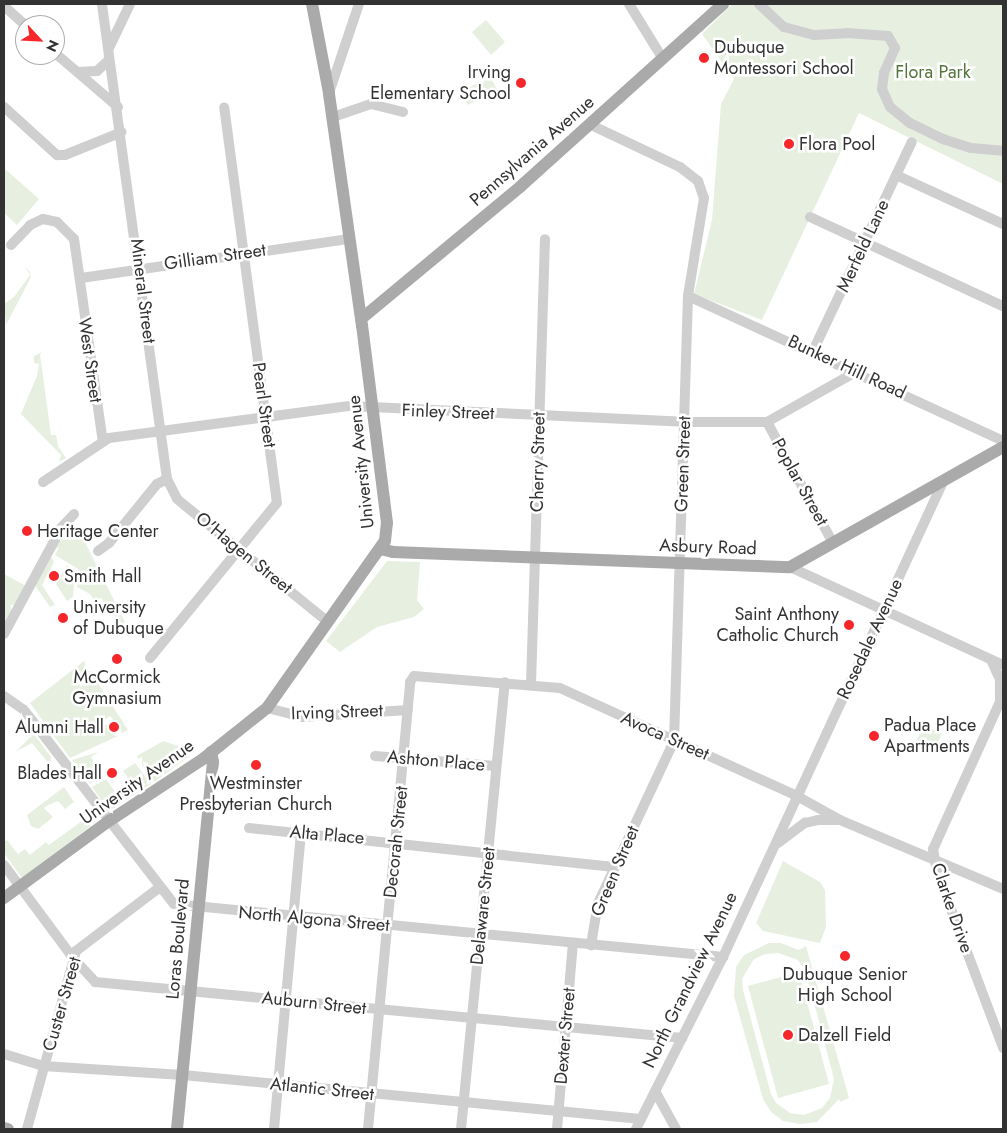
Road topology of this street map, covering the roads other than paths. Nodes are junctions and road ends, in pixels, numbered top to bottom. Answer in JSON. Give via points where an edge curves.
{"nodes":[{"id":1,"x":102,"y":4,"type":"edge"},
{"id":2,"x":130,"y":4,"type":"edge"},
{"id":3,"x":312,"y":4,"type":"edge"},
{"id":4,"x":359,"y":4,"type":"edge"},
{"id":5,"x":629,"y":4,"type":"edge"},
{"id":6,"x":723,"y":4,"type":"edge"},
{"id":7,"x":759,"y":4,"type":"edge"},
{"id":8,"x":4,"y":6,"type":"edge"},
{"id":9,"x":15,"y":16,"type":"edge"},
{"id":10,"x":109,"y":48,"type":"junction"},
{"id":11,"x":663,"y":59,"type":"junction"},
{"id":12,"x":109,"y":60,"type":"junction"},
{"id":13,"x":65,"y":62,"type":"edge"},
{"id":14,"x":76,"y":72,"type":"junction"},
{"id":15,"x":329,"y":93,"type":"junction"},
{"id":16,"x":4,"y":106,"type":"edge"},
{"id":17,"x":118,"y":107,"type":"junction"},
{"id":18,"x":224,"y":108,"type":"dead end"},
{"id":19,"x":403,"y":112,"type":"dead end"},
{"id":20,"x":333,"y":117,"type":"junction"},
{"id":21,"x":589,"y":124,"type":"junction"},
{"id":22,"x":122,"y":132,"type":"junction"},
{"id":23,"x":912,"y":142,"type":"dead end"},
{"id":24,"x":1003,"y":151,"type":"edge"},
{"id":25,"x":896,"y":175,"type":"junction"},
{"id":26,"x":810,"y":217,"type":"dead end"},
{"id":27,"x":1003,"y":224,"type":"edge"},
{"id":28,"x":349,"y":239,"type":"junction"},
{"id":29,"x":545,"y":239,"type":"dead end"},
{"id":30,"x":864,"y":242,"type":"junction"},
{"id":31,"x":11,"y":245,"type":"dead end"},
{"id":32,"x":243,"y":252,"type":"junction"},
{"id":33,"x":140,"y":268,"type":"junction"},
{"id":34,"x":81,"y":278,"type":"junction"},
{"id":35,"x":688,"y":296,"type":"junction"},
{"id":36,"x":1003,"y":306,"type":"edge"},
{"id":37,"x":361,"y":319,"type":"junction"},
{"id":38,"x":813,"y":351,"type":"junction"},
{"id":39,"x":857,"y":371,"type":"junction"},
{"id":40,"x":373,"y":409,"type":"junction"},
{"id":41,"x":539,"y":415,"type":"junction"},
{"id":42,"x":265,"y":416,"type":"junction"},
{"id":43,"x":684,"y":422,"type":"junction"},
{"id":44,"x":767,"y":422,"type":"junction"},
{"id":45,"x":161,"y":432,"type":"junction"},
{"id":46,"x":1003,"y":441,"type":"edge"},
{"id":47,"x":103,"y":442,"type":"junction"},
{"id":48,"x":1003,"y":447,"type":"edge"},
{"id":49,"x":167,"y":479,"type":"junction"},
{"id":50,"x":43,"y":482,"type":"dead end"},
{"id":51,"x":943,"y":482,"type":"junction"},
{"id":52,"x":74,"y":514,"type":"dead end"},
{"id":53,"x":832,"y":543,"type":"junction"},
{"id":54,"x":239,"y":549,"type":"junction"},
{"id":55,"x":380,"y":549,"type":"junction"},
{"id":56,"x":98,"y":550,"type":"dead end"},
{"id":57,"x":534,"y":556,"type":"junction"},
{"id":58,"x":680,"y":563,"type":"junction"},
{"id":59,"x":790,"y":567,"type":"junction"},
{"id":60,"x":883,"y":610,"type":"junction"},
{"id":61,"x":328,"y":622,"type":"junction"},
{"id":62,"x":4,"y":634,"type":"edge"},
{"id":63,"x":150,"y":658,"type":"dead end"},
{"id":64,"x":990,"y":660,"type":"junction"},
{"id":65,"x":1003,"y":666,"type":"edge"},
{"id":66,"x":414,"y":676,"type":"joint"},
{"id":67,"x":504,"y":682,"type":"junction"},
{"id":68,"x":530,"y":684,"type":"junction"},
{"id":69,"x":4,"y":696,"type":"edge"},
{"id":70,"x":1001,"y":699,"type":"edge"},
{"id":71,"x":267,"y":708,"type":"junction"},
{"id":72,"x":408,"y":710,"type":"junction"},
{"id":73,"x":674,"y":741,"type":"junction"},
{"id":74,"x":211,"y":752,"type":"junction"},
{"id":75,"x":375,"y":756,"type":"dead end"},
{"id":76,"x":405,"y":759,"type":"junction"},
{"id":77,"x":496,"y":766,"type":"junction"},
{"id":78,"x":797,"y":796,"type":"junction"},
{"id":79,"x":840,"y":820,"type":"junction"},
{"id":80,"x":108,"y":821,"type":"junction"},
{"id":81,"x":249,"y":828,"type":"dead end"},
{"id":82,"x":301,"y":833,"type":"junction"},
{"id":83,"x":396,"y":842,"type":"junction"},
{"id":84,"x":774,"y":846,"type":"junction"},
{"id":85,"x":488,"y":855,"type":"junction"},
{"id":86,"x":935,"y":860,"type":"junction"},
{"id":87,"x":4,"y":865,"type":"edge"},
{"id":88,"x":614,"y":867,"type":"junction"},
{"id":89,"x":20,"y":887,"type":"junction"},
{"id":90,"x":160,"y":887,"type":"junction"},
{"id":91,"x":1003,"y":889,"type":"edge"},
{"id":92,"x":4,"y":898,"type":"edge"},
{"id":93,"x":198,"y":908,"type":"junction"},
{"id":94,"x":294,"y":917,"type":"junction"},
{"id":95,"x":388,"y":926,"type":"junction"},
{"id":96,"x":480,"y":933,"type":"junction"},
{"id":97,"x":573,"y":943,"type":"junction"},
{"id":98,"x":591,"y":945,"type":"junction"},
{"id":99,"x":723,"y":957,"type":"junction"},
{"id":100,"x":73,"y":958,"type":"junction"},
{"id":101,"x":191,"y":990,"type":"junction"},
{"id":102,"x":286,"y":1001,"type":"junction"},
{"id":103,"x":380,"y":1010,"type":"junction"},
{"id":104,"x":472,"y":1018,"type":"junction"},
{"id":105,"x":566,"y":1027,"type":"junction"},
{"id":106,"x":682,"y":1038,"type":"junction"},
{"id":107,"x":1002,"y":1044,"type":"edge"},
{"id":108,"x":4,"y":1054,"type":"edge"},
{"id":109,"x":43,"y":1066,"type":"junction"},
{"id":110,"x":184,"y":1075,"type":"junction"},
{"id":111,"x":278,"y":1085,"type":"junction"},
{"id":112,"x":656,"y":1091,"type":"junction"},
{"id":113,"x":372,"y":1094,"type":"junction"},
{"id":114,"x":464,"y":1104,"type":"junction"},
{"id":115,"x":558,"y":1112,"type":"junction"},
{"id":116,"x":641,"y":1119,"type":"junction"},
{"id":117,"x":4,"y":1128,"type":"edge"},
{"id":118,"x":8,"y":1129,"type":"edge"},
{"id":119,"x":27,"y":1129,"type":"edge"},
{"id":120,"x":177,"y":1129,"type":"edge"},
{"id":121,"x":274,"y":1129,"type":"edge"},
{"id":122,"x":368,"y":1129,"type":"edge"},
{"id":123,"x":461,"y":1129,"type":"edge"},
{"id":124,"x":556,"y":1129,"type":"edge"},
{"id":125,"x":636,"y":1129,"type":"edge"},
{"id":126,"x":676,"y":1129,"type":"edge"}],
"edges":[{"from":1,"to":10,"type":"street","name":"Mineral Street"},
{"from":2,"to":10,"type":"street"},
{"from":3,"to":15,"type":"main road","name":"University Avenue"},
{"from":4,"to":15,"type":"street"},
{"from":5,"to":11,"type":"street"},
{"from":6,"to":11,"type":"main road","name":"Pennsylvania Avenue"},
{"from":7,"to":24,"type":"street","via":[[784,27],[814,36],[847,33],[888,36],[895,48],[884,73],[882,89],[890,107],[904,119],[943,139],[971,148]]},
{"from":8,"to":9,"type":"street"},
{"from":10,"to":12,"type":"street","name":"Mineral Street"},
{"from":11,"to":21,"type":"main road","name":"Pennsylvania Avenue"},
{"from":12,"to":14,"type":"street","via":[[97,72]]},
{"from":12,"to":17,"type":"street","name":"Mineral Street"},
{"from":13,"to":14,"type":"street"},
{"from":14,"to":17,"type":"street"},
{"from":15,"to":20,"type":"main road","name":"University Avenue"},
{"from":16,"to":22,"type":"street","via":[[58,155]]},
{"from":17,"to":22,"type":"street","name":"Mineral Street"},
{"from":18,"to":32,"type":"street","name":"Pearl Street"},
{"from":19,"to":20,"type":"street","via":[[377,104],[356,107]]},
{"from":20,"to":28,"type":"main road","name":"University Avenue"},
{"from":21,"to":35,"type":"street","name":"Green Street","via":[[680,167],[698,181],[704,198]]},
{"from":21,"to":37,"type":"main road","name":"Pennsylvania Avenue","via":[[521,186]]},
{"from":22,"to":33,"type":"street","name":"Mineral Street"},
{"from":23,"to":25,"type":"street","name":"Merfeld Lane"},
{"from":25,"to":27,"type":"street"},
{"from":25,"to":30,"type":"street","name":"Merfeld Lane"},
{"from":26,"to":30,"type":"street"},
{"from":28,"to":32,"type":"street","name":"Gilliam Street"},
{"from":28,"to":37,"type":"main road","name":"University Avenue"},
{"from":29,"to":41,"type":"street","name":"Cherry Street"},
{"from":30,"to":36,"type":"street"},
{"from":30,"to":38,"type":"street","name":"Merfeld Lane"},
{"from":31,"to":34,"type":"street","name":"West Street","via":[[34,222],[43,219],[57,222],[74,239]]},
{"from":32,"to":33,"type":"street","name":"Gilliam Street"},
{"from":32,"to":42,"type":"street","name":"Pearl Street"},
{"from":33,"to":34,"type":"street","name":"Gilliam Street"},
{"from":33,"to":45,"type":"street","name":"Mineral Street"},
{"from":34,"to":47,"type":"street","name":"West Street"},
{"from":35,"to":38,"type":"street","name":"Bunker Hill Road"},
{"from":35,"to":43,"type":"street","name":"Green Street"},
{"from":37,"to":40,"type":"main road","name":"University Avenue"},
{"from":38,"to":39,"type":"street","name":"Bunker Hill Road"},
{"from":39,"to":44,"type":"street","name":"Finley Street"},
{"from":39,"to":46,"type":"street","name":"Bunker Hill Road"},
{"from":40,"to":41,"type":"street","name":"Finley Street"},
{"from":40,"to":42,"type":"street","name":"Finley Street","via":[[350,406]]},
{"from":40,"to":55,"type":"main road","name":"University Avenue","via":[[387,523]]},
{"from":41,"to":43,"type":"street","name":"Finley Street"},
{"from":41,"to":57,"type":"street","name":"Cherry Street"},
{"from":42,"to":45,"type":"street","name":"Finley Street"},
{"from":42,"to":54,"type":"street","name":"Pearl Street","via":[[277,503]]},
{"from":43,"to":44,"type":"street","name":"Finley Street"},
{"from":43,"to":58,"type":"street","name":"Green Street"},
{"from":44,"to":53,"type":"street","name":"Poplar Street"},
{"from":45,"to":47,"type":"street","name":"Finley Street","via":[[109,438]]},
{"from":45,"to":49,"type":"street","name":"Mineral Street"},
{"from":47,"to":50,"type":"street","name":"Finley Street"},
{"from":48,"to":51,"type":"main road"},
{"from":49,"to":54,"type":"street","name":"O'Hagen Street","via":[[176,499]]},
{"from":49,"to":56,"type":"street","via":[[157,484],[109,543]]},
{"from":51,"to":53,"type":"main road"},
{"from":51,"to":60,"type":"street","name":"Rosedale Avenue"},
{"from":52,"to":62,"type":"street","via":[[61,528]]},
{"from":53,"to":59,"type":"main road"},
{"from":54,"to":61,"type":"street","name":"O'Hagen Street"},
{"from":54,"to":63,"type":"street","name":"Pearl Street"},
{"from":55,"to":57,"type":"main road","name":"Asbury Road"},
{"from":55,"to":61,"type":"main road","name":"University Avenue"},
{"from":57,"to":58,"type":"main road","name":"Asbury Road"},
{"from":57,"to":68,"type":"street","name":"Cherry Street"},
{"from":58,"to":59,"type":"main road","name":"Asbury Road"},
{"from":58,"to":73,"type":"street","name":"Green Street"},
{"from":59,"to":60,"type":"street"},
{"from":60,"to":64,"type":"street"},
{"from":60,"to":78,"type":"street","name":"Rosedale Avenue"},
{"from":61,"to":71,"type":"main road","name":"University Avenue"},
{"from":64,"to":65,"type":"street"},
{"from":64,"to":70,"type":"street","via":[[1000,679]]},
{"from":66,"to":67,"type":"street","name":"Avoca Street"},
{"from":66,"to":72,"type":"street","name":"Decorah Street","via":[[410,682]]},
{"from":67,"to":68,"type":"street","name":"Avoca Street"},
{"from":67,"to":77,"type":"street","name":"Delaware Street"},
{"from":68,"to":73,"type":"street","name":"Avoca Street","via":[[560,688]]},
{"from":69,"to":80,"type":"street","name":"North Algona Street","via":[[24,710]]},
{"from":70,"to":86,"type":"street","name":"Clarke Drive","via":[[933,849]]},
{"from":71,"to":72,"type":"street","name":"Irving Street","via":[[302,717]]},
{"from":71,"to":74,"type":"main road","name":"University Avenue"},
{"from":72,"to":76,"type":"street","name":"Decorah Street"},
{"from":73,"to":78,"type":"street","name":"Avoca Street"},
{"from":73,"to":88,"type":"street","name":"Green Street"},
{"from":74,"to":80,"type":"main road","name":"University Avenue"},
{"from":74,"to":93,"type":"main road","name":"Loras Boulevard","via":[[213,762]]},
{"from":75,"to":76,"type":"street","name":"Ashton Place"},
{"from":76,"to":77,"type":"street","name":"Ashton Place"},
{"from":76,"to":83,"type":"street","name":"Decorah Street"},
{"from":77,"to":85,"type":"street","name":"Delaware Street"},
{"from":78,"to":79,"type":"street","name":"North Grandview Avenue"},
{"from":78,"to":84,"type":"street","name":"North Grandview Avenue"},
{"from":79,"to":84,"type":"street","name":"North Grandview Avenue","via":[[805,823]]},
{"from":79,"to":86,"type":"street","name":"North Grandview Avenue"},
{"from":80,"to":89,"type":"main road","name":"University Avenue"},
{"from":80,"to":90,"type":"street","name":"North Algona Street"},
{"from":81,"to":82,"type":"street","name":"Alta Place"},
{"from":82,"to":83,"type":"street","name":"Alta Place"},
{"from":82,"to":94,"type":"street"},
{"from":83,"to":85,"type":"street","name":"Alta Place"},
{"from":83,"to":95,"type":"street","name":"Decorah Street"},
{"from":84,"to":99,"type":"street","name":"North Grandview Avenue"},
{"from":85,"to":88,"type":"street","name":"Alta Place"},
{"from":85,"to":96,"type":"street","name":"Delaware Street"},
{"from":86,"to":91,"type":"street","name":"North Grandview Avenue"},
{"from":86,"to":107,"type":"street","name":"Clarke Drive"},
{"from":87,"to":89,"type":"street","name":"Auburn Street"},
{"from":88,"to":98,"type":"street","name":"Green Street","via":[[594,917]]},
{"from":89,"to":92,"type":"main road","name":"University Avenue"},
{"from":89,"to":100,"type":"street","name":"Auburn Street"},
{"from":90,"to":93,"type":"street","name":"North Algona Street","via":[[174,904]]},
{"from":90,"to":100,"type":"street","name":"Custer Street","via":[[76,951]]},
{"from":93,"to":94,"type":"street","name":"North Algona Street"},
{"from":93,"to":101,"type":"main road","name":"Loras Boulevard"},
{"from":94,"to":95,"type":"street","name":"North Algona Street"},
{"from":94,"to":102,"type":"street"},
{"from":95,"to":96,"type":"street","name":"North Algona Street"},
{"from":95,"to":103,"type":"street","name":"Decorah Street"},
{"from":96,"to":97,"type":"street","name":"North Algona Street"},
{"from":96,"to":104,"type":"street","name":"Delaware Street"},
{"from":97,"to":98,"type":"street","name":"North Algona Street"},
{"from":97,"to":105,"type":"street","name":"Dexter Street"},
{"from":98,"to":99,"type":"street","name":"North Algona Street"},
{"from":99,"to":106,"type":"street","name":"North Grandview Avenue"},
{"from":100,"to":101,"type":"street","name":"Auburn Street","via":[[94,982]]},
{"from":100,"to":109,"type":"street","name":"Custer Street"},
{"from":101,"to":102,"type":"street","name":"Auburn Street"},
{"from":101,"to":110,"type":"main road","name":"Loras Boulevard"},
{"from":102,"to":103,"type":"street","name":"Auburn Street"},
{"from":102,"to":111,"type":"street"},
{"from":103,"to":104,"type":"street","name":"Auburn Street"},
{"from":103,"to":113,"type":"street","name":"Decorah Street"},
{"from":104,"to":105,"type":"street","name":"Auburn Street"},
{"from":104,"to":114,"type":"street","name":"Delaware Street"},
{"from":105,"to":106,"type":"street","name":"Auburn Street"},
{"from":105,"to":115,"type":"street","name":"Dexter Street"},
{"from":106,"to":112,"type":"street","name":"North Grandview Avenue"},
{"from":108,"to":109,"type":"street","name":"Atlantic Street"},
{"from":109,"to":110,"type":"street","name":"Atlantic Street"},
{"from":109,"to":119,"type":"street","name":"Custer Street"},
{"from":110,"to":111,"type":"street","name":"Atlantic Street"},
{"from":110,"to":120,"type":"main road","name":"Loras Boulevard"},
{"from":111,"to":113,"type":"street","name":"Atlantic Street"},
{"from":111,"to":121,"type":"street"},
{"from":112,"to":116,"type":"street","name":"North Grandview Avenue"},
{"from":112,"to":126,"type":"street"},
{"from":113,"to":114,"type":"street","name":"Atlantic Street"},
{"from":113,"to":122,"type":"street","name":"Decorah Street"},
{"from":114,"to":115,"type":"street","name":"Atlantic Street"},
{"from":114,"to":123,"type":"street","name":"Delaware Street"},
{"from":115,"to":116,"type":"street","name":"Atlantic Street"},
{"from":115,"to":124,"type":"street","name":"Dexter Street"},
{"from":116,"to":125,"type":"street","name":"North Grandview Avenue"},
{"from":117,"to":118,"type":"main road"}]}
